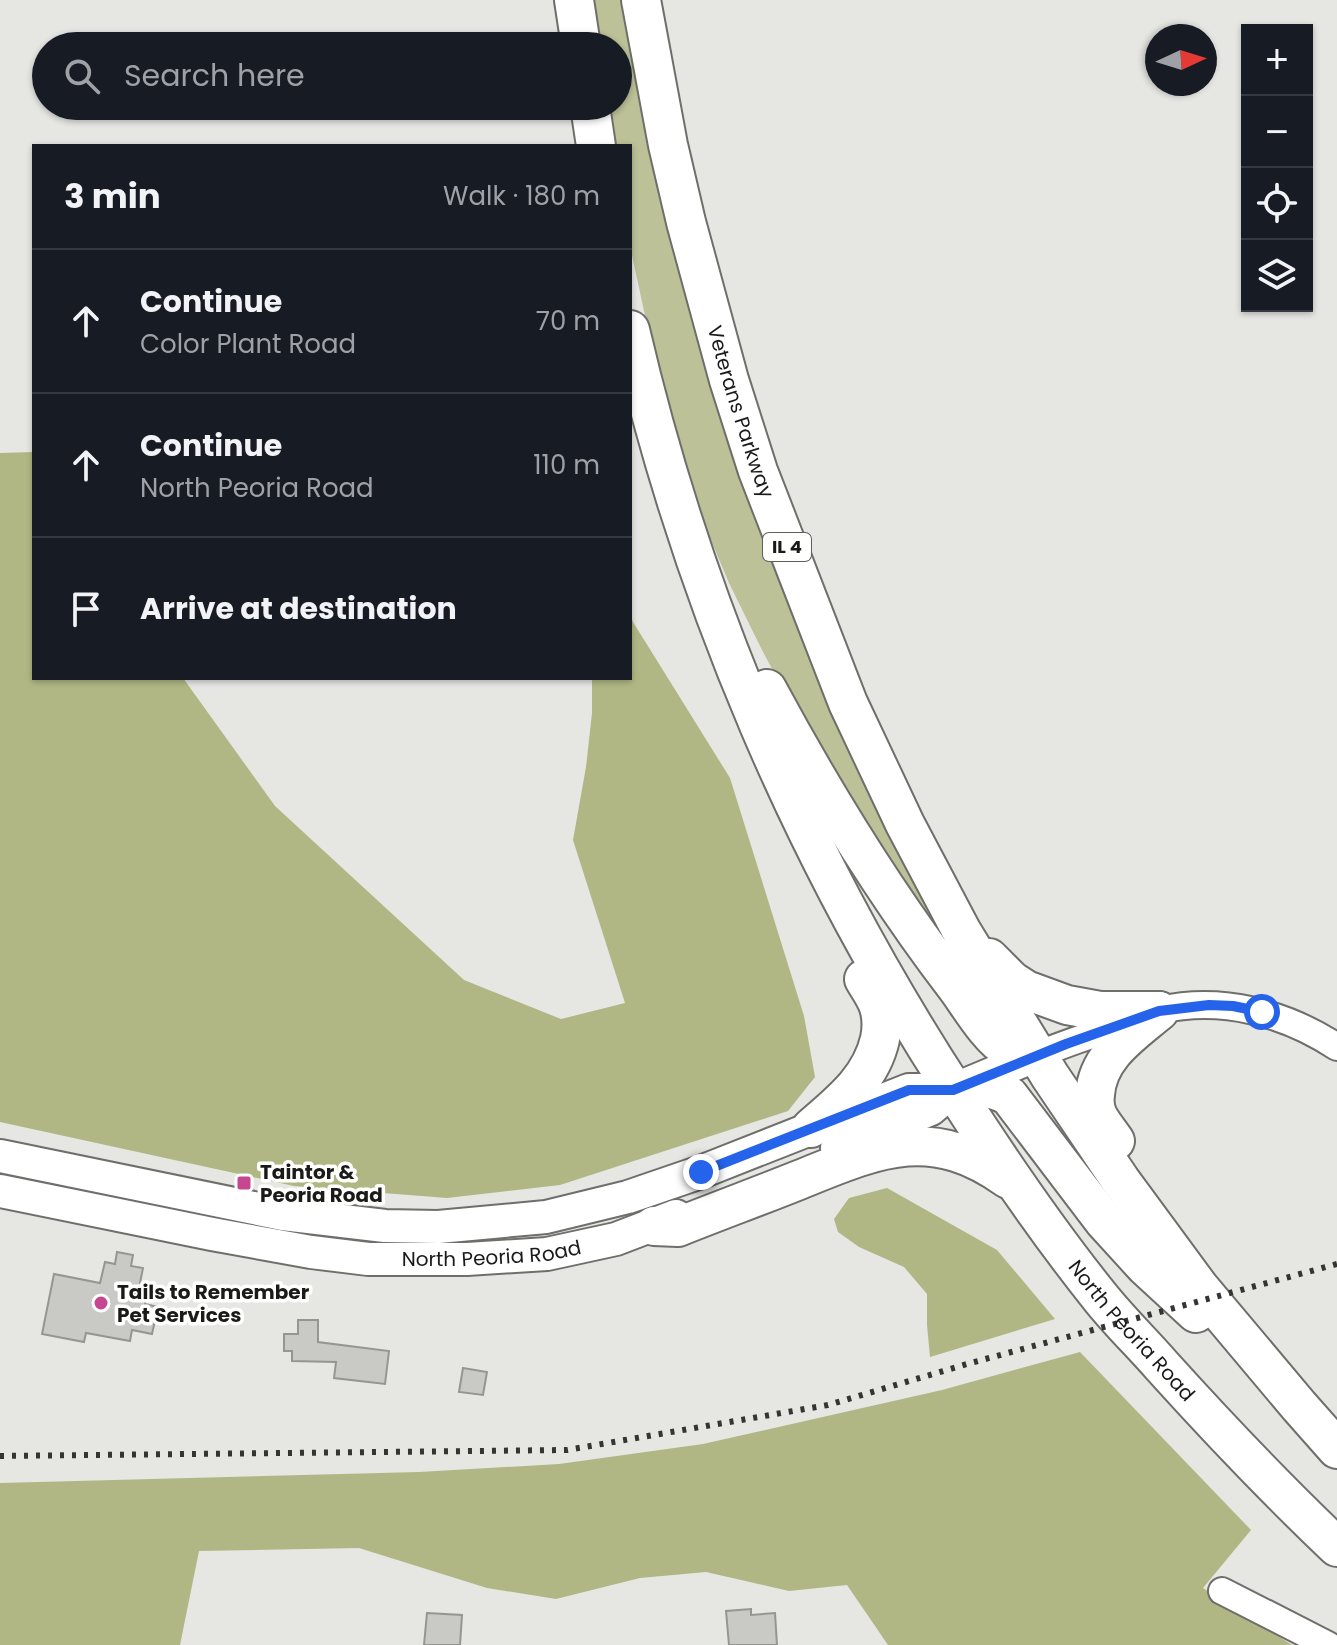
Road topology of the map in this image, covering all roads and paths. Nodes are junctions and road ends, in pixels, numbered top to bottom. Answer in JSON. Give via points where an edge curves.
{"nodes":[{"id":1,"x":574,"y":0,"type":"edge"},
{"id":2,"x":641,"y":0,"type":"edge"},
{"id":3,"x":579,"y":32,"type":"edge"},
{"id":4,"x":592,"y":120,"type":"edge"},
{"id":5,"x":596,"y":144,"type":"edge"},
{"id":6,"x":632,"y":338,"type":"edge"},
{"id":7,"x":701,"y":575,"type":"junction"},
{"id":8,"x":750,"y":705,"type":"junction"},
{"id":9,"x":962,"y":932,"type":"junction"},
{"id":10,"x":1159,"y":1011,"type":"junction"},
{"id":11,"x":1337,"y":1047,"type":"edge"},
{"id":12,"x":1037,"y":1055,"type":"junction"},
{"id":13,"x":953,"y":1090,"type":"junction"},
{"id":14,"x":811,"y":1128,"type":"junction"},
{"id":15,"x":0,"y":1156,"type":"edge"},
{"id":16,"x":1016,"y":1185,"type":"junction"},
{"id":17,"x":0,"y":1191,"type":"edge"},
{"id":18,"x":654,"y":1226,"type":"junction"},
{"id":19,"x":1161,"y":1238,"type":"junction"},
{"id":20,"x":1299,"y":1406,"type":"junction"},
{"id":21,"x":1337,"y":1449,"type":"edge"},
{"id":22,"x":1337,"y":1547,"type":"edge"},
{"id":23,"x":1222,"y":1591,"type":"dead end"},
{"id":24,"x":1328,"y":1645,"type":"edge"}],
"edges":[{"from":1,"to":3,"type":"highway"},
{"from":2,"to":9,"type":"highway","name":"Veterans Parkway","number":"IL 4","via":[[686,222],[758,471],[848,703]]},
{"from":4,"to":5,"type":"highway"},
{"from":6,"to":7,"type":"highway"},
{"from":7,"to":8,"type":"highway"},
{"from":7,"to":12,"type":"highway","via":[[890,896],[993,1037],[1009,1050]]},
{"from":8,"to":13,"type":"highway","via":[[843,904]]},
{"from":8,"to":14,"type":"highway","via":[[772,799],[880,1008],[881,1033],[865,1075]]},
{"from":9,"to":10,"type":"highway","via":[[1012,981],[1052,1000],[1100,1011]]},
{"from":9,"to":12,"type":"highway","name":"Veterans Parkway","number":"IL 4"},
{"from":10,"to":11,"type":"street","via":[[1233,1006],[1289,1021]]},
{"from":10,"to":12,"type":"street"},
{"from":10,"to":19,"type":"highway","via":[[1111,1052],[1100,1071],[1094,1101],[1097,1114],[1159,1207]]},
{"from":12,"to":13,"type":"main road","name":"North Peoria Road"},
{"from":12,"to":19,"type":"highway"},
{"from":13,"to":14,"type":"main road","name":"North Peoria Road","via":[[909,1090]]},
{"from":13,"to":16,"type":"highway","name":"North Peoria Road"},
{"from":13,"to":18,"type":"main road","name":"North Peoria Road","via":[[931,1109]]},
{"from":13,"to":20,"type":"highway","via":[[979,1087],[1009,1096],[1114,1233]]},
{"from":14,"to":15,"type":"main road","name":"North Peoria Road","via":[[628,1197],[546,1217],[438,1227],[283,1214]]},
{"from":16,"to":18,"type":"highway","via":[[986,1163],[947,1150],[888,1148],[678,1227]]},
{"from":16,"to":22,"type":"highway","name":"North Peoria Road","via":[[1102,1299],[1205,1414]]},
{"from":17,"to":18,"type":"main road","name":"North Peoria Road","via":[[368,1259],[547,1254]]},
{"from":19,"to":20,"type":"highway"},
{"from":20,"to":21,"type":"highway"},
{"from":23,"to":24,"type":"street"}]}
